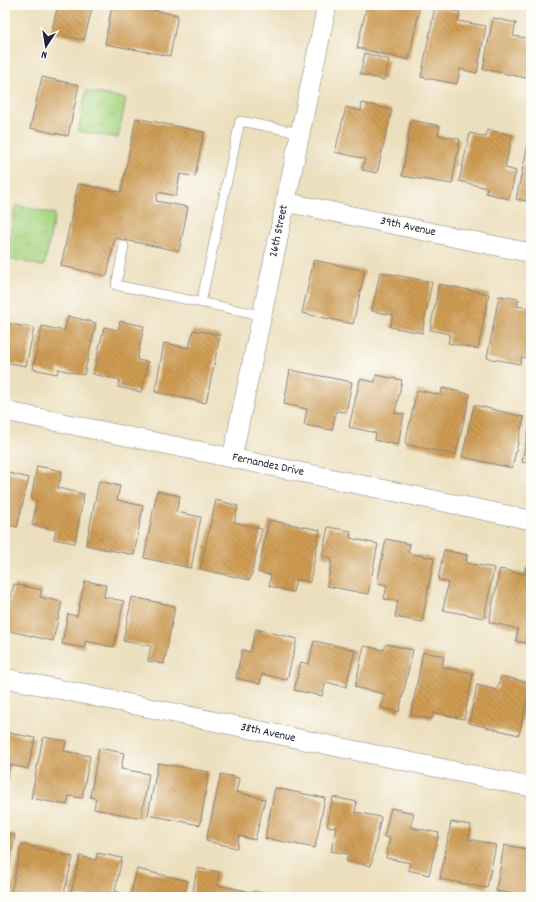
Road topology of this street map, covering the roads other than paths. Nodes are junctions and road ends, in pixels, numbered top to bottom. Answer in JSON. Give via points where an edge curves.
{"nodes":[{"id":1,"x":327,"y":5,"type":"edge"},
{"id":2,"x":300,"y":133,"type":"junction"},
{"id":3,"x":286,"y":202,"type":"junction"},
{"id":4,"x":124,"y":246,"type":"dead end"},
{"id":5,"x":531,"y":253,"type":"edge"},
{"id":6,"x":201,"y":303,"type":"junction"},
{"id":7,"x":262,"y":315,"type":"junction"},
{"id":8,"x":5,"y":411,"type":"edge"},
{"id":9,"x":232,"y":458,"type":"junction"},
{"id":10,"x":531,"y":520,"type":"edge"},
{"id":11,"x":5,"y":678,"type":"edge"},
{"id":12,"x":531,"y":787,"type":"edge"}],
"edges":[{"from":1,"to":2,"type":"street","name":"26th Street"},
{"from":2,"to":3,"type":"street","name":"26th Street"},
{"from":2,"to":6,"type":"lane","via":[[240,121]]},
{"from":3,"to":5,"type":"street","name":"39th Avenue"},
{"from":3,"to":7,"type":"street","name":"26th Street"},
{"from":4,"to":6,"type":"lane","via":[[116,285]]},
{"from":6,"to":7,"type":"lane"},
{"from":7,"to":9,"type":"street","name":"26th Street"},
{"from":8,"to":9,"type":"street","name":"Fernandez Drive"},
{"from":9,"to":10,"type":"street","name":"Fernandez Drive"},
{"from":11,"to":12,"type":"street","name":"38th Avenue"}]}
